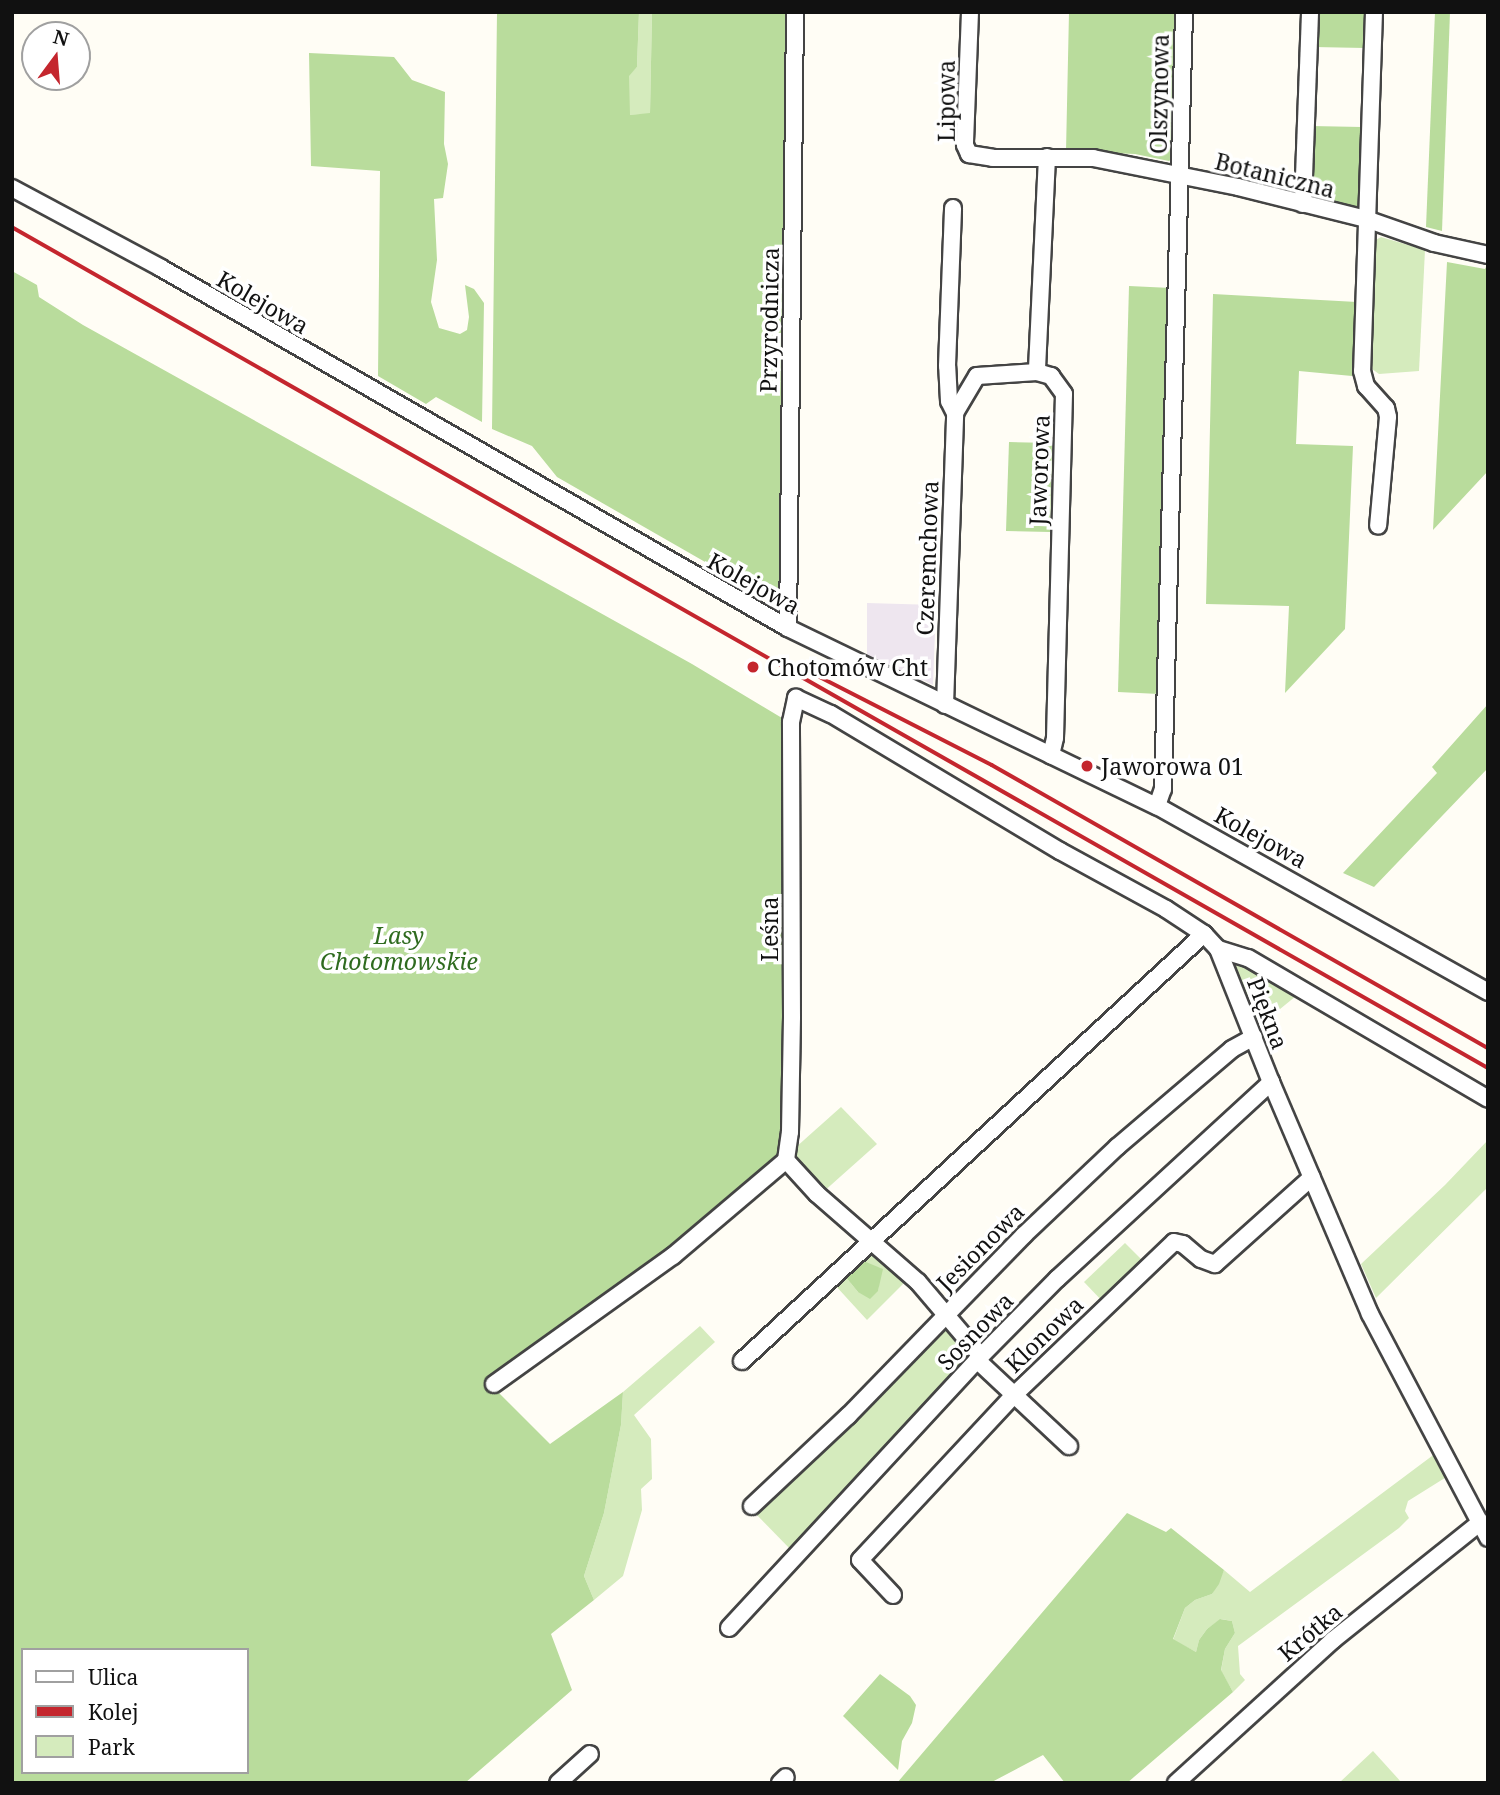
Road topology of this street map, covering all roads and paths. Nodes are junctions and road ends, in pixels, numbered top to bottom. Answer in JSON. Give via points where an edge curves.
{"nodes":[{"id":1,"x":795,"y":12,"type":"edge"},
{"id":2,"x":970,"y":12,"type":"edge"},
{"id":3,"x":1184,"y":12,"type":"edge"},
{"id":4,"x":1310,"y":12,"type":"edge"},
{"id":5,"x":1374,"y":12,"type":"edge"},
{"id":6,"x":1047,"y":157,"type":"junction"},
{"id":7,"x":1181,"y":176,"type":"junction"},
{"id":8,"x":12,"y":188,"type":"edge"},
{"id":9,"x":1303,"y":204,"type":"junction"},
{"id":10,"x":953,"y":208,"type":"dead end"},
{"id":11,"x":1366,"y":219,"type":"junction"},
{"id":12,"x":1488,"y":255,"type":"edge"},
{"id":13,"x":1037,"y":372,"type":"junction"},
{"id":14,"x":947,"y":376,"type":"junction"},
{"id":15,"x":977,"y":376,"type":"junction"},
{"id":16,"x":955,"y":413,"type":"junction"},
{"id":17,"x":1378,"y":526,"type":"dead end"},
{"id":18,"x":788,"y":628,"type":"junction"},
{"id":19,"x":796,"y":698,"type":"joint"},
{"id":20,"x":945,"y":705,"type":"junction"},
{"id":21,"x":1051,"y":756,"type":"junction"},
{"id":22,"x":1157,"y":806,"type":"junction"},
{"id":23,"x":1204,"y":934,"type":"junction"},
{"id":24,"x":1218,"y":949,"type":"junction"},
{"id":25,"x":1488,"y":992,"type":"edge"},
{"id":26,"x":1254,"y":1037,"type":"junction"},
{"id":27,"x":1270,"y":1082,"type":"junction"},
{"id":28,"x":1488,"y":1099,"type":"edge"},
{"id":29,"x":786,"y":1160,"type":"junction"},
{"id":30,"x":1312,"y":1177,"type":"junction"},
{"id":31,"x":874,"y":1241,"type":"junction"},
{"id":32,"x":944,"y":1314,"type":"junction"},
{"id":33,"x":979,"y":1358,"type":"junction"},
{"id":34,"x":742,"y":1362,"type":"dead end"},
{"id":35,"x":494,"y":1384,"type":"dead end"},
{"id":36,"x":1014,"y":1395,"type":"junction"},
{"id":37,"x":1069,"y":1446,"type":"dead end"},
{"id":38,"x":752,"y":1506,"type":"dead end"},
{"id":39,"x":1484,"y":1530,"type":"edge"},
{"id":40,"x":893,"y":1595,"type":"dead end"},
{"id":41,"x":729,"y":1628,"type":"dead end"},
{"id":42,"x":590,"y":1754,"type":"dead end"},
{"id":43,"x":558,"y":1783,"type":"edge"},
{"id":44,"x":1175,"y":1783,"type":"edge"}],
"edges":[{"from":1,"to":18,"type":"street","name":"Przyrodnicza"},
{"from":2,"to":6,"type":"street","name":"Lipowa","via":[[967,152],[992,158]]},
{"from":3,"to":7,"type":"street","name":"Olszynowa"},
{"from":4,"to":9,"type":"street"},
{"from":5,"to":11,"type":"street"},
{"from":6,"to":7,"type":"street","name":"Botaniczna","via":[[1093,158]]},
{"from":6,"to":13,"type":"street"},
{"from":7,"to":9,"type":"street","name":"Botaniczna"},
{"from":7,"to":22,"type":"street","name":"Olszynowa","via":[[1163,789]]},
{"from":8,"to":18,"type":"street","name":"Kolejowa"},
{"from":9,"to":11,"type":"street","name":"Botaniczna"},
{"from":10,"to":14,"type":"street","name":"Czeremchowa"},
{"from":11,"to":12,"type":"street","name":"Botaniczna","via":[[1434,243]]},
{"from":11,"to":17,"type":"street","via":[[1362,371],[1366,386],[1386,408],[1388,417]]},
{"from":13,"to":15,"type":"street"},
{"from":13,"to":21,"type":"street","name":"Jaworowa","via":[[1051,376],[1064,394],[1056,724]]},
{"from":14,"to":15,"type":"street"},
{"from":14,"to":16,"type":"street","name":"Czeremchowa"},
{"from":15,"to":16,"type":"street","name":"Czeremchowa"},
{"from":16,"to":20,"type":"street","name":"Czeremchowa"},
{"from":18,"to":20,"type":"street","name":"Kolejowa"},
{"from":19,"to":23,"type":"street","name":"Piękna","via":[[831,713]]},
{"from":19,"to":29,"type":"street","name":"Leśna","via":[[791,722],[792,1017]]},
{"from":20,"to":21,"type":"street","name":"Kolejowa"},
{"from":21,"to":22,"type":"street","name":"Kolejowa"},
{"from":22,"to":25,"type":"street","name":"Kolejowa"},
{"from":23,"to":24,"type":"street","name":"Piękna"},
{"from":23,"to":31,"type":"street"},
{"from":24,"to":26,"type":"street","name":"Piękna"},
{"from":24,"to":28,"type":"street","via":[[1238,952]]},
{"from":26,"to":27,"type":"street","name":"Piękna"},
{"from":26,"to":32,"type":"street","name":"Jesionowa","via":[[1232,1049],[1117,1147]]},
{"from":27,"to":30,"type":"street","name":"Piękna"},
{"from":27,"to":33,"type":"street","name":"Sosnowa","via":[[1057,1279]]},
{"from":29,"to":31,"type":"street","via":[[817,1194]]},
{"from":29,"to":35,"type":"street","via":[[673,1256]]},
{"from":30,"to":36,"type":"street","name":"Klonowa","via":[[1215,1264],[1174,1242]]},
{"from":30,"to":39,"type":"street","name":"Piękna","via":[[1370,1314]]},
{"from":31,"to":32,"type":"street"},
{"from":31,"to":34,"type":"street"},
{"from":32,"to":33,"type":"street"},
{"from":32,"to":38,"type":"street","name":"Jesionowa","via":[[848,1416]]},
{"from":33,"to":36,"type":"street"},
{"from":33,"to":41,"type":"street","name":"Sosnowa"},
{"from":36,"to":37,"type":"street"},
{"from":36,"to":40,"type":"street","name":"Klonowa","via":[[860,1560]]},
{"from":39,"to":44,"type":"street","name":"Krótka","via":[[1333,1640]]},
{"from":42,"to":43,"type":"street"}]}
